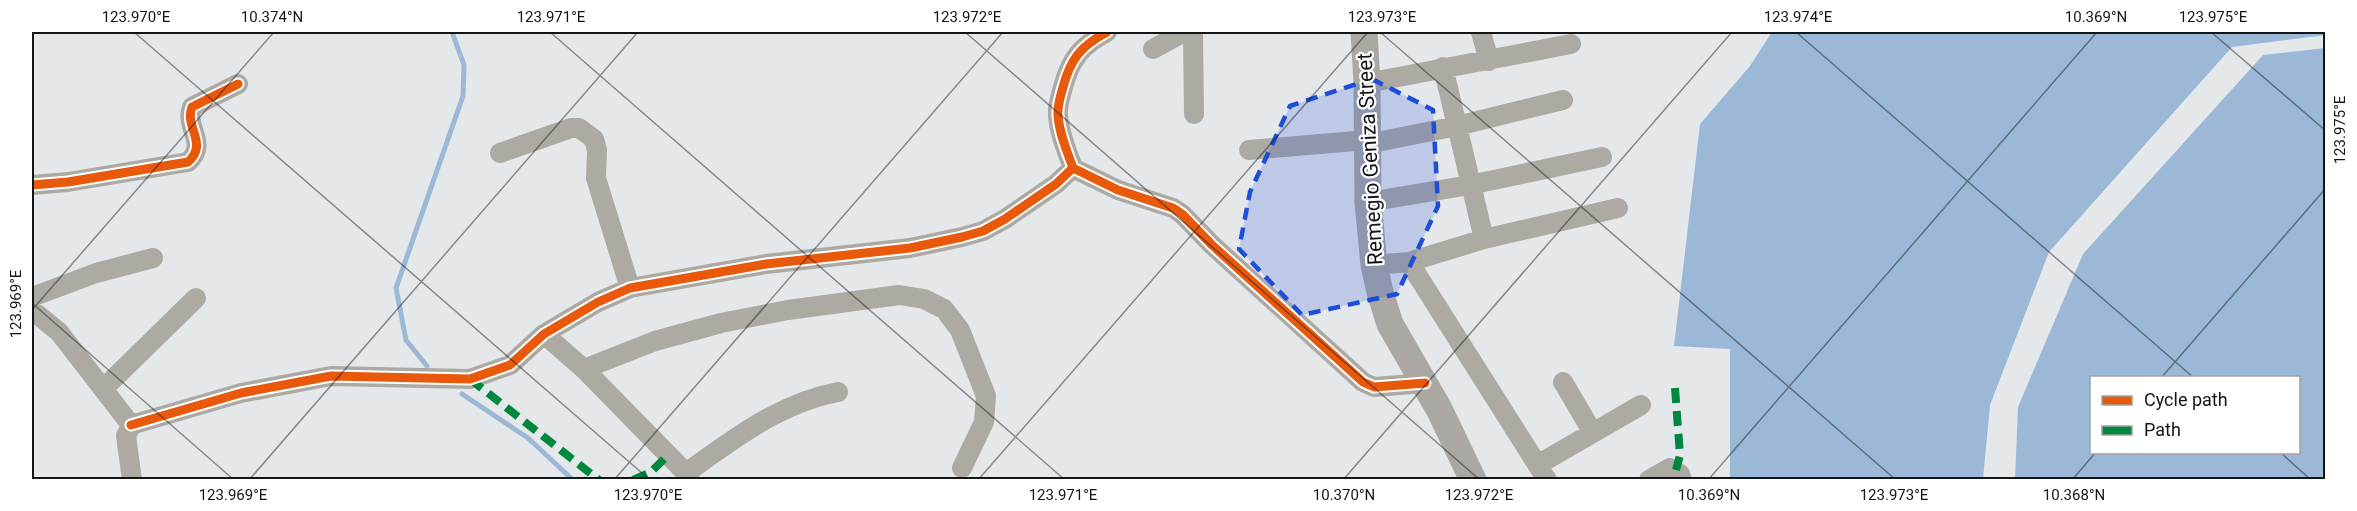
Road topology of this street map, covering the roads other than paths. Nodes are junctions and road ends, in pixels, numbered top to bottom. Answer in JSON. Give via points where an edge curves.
{"nodes":[{"id":1,"x":1107,"y":32,"type":"edge"},
{"id":2,"x":1184,"y":32,"type":"edge"},
{"id":3,"x":1193,"y":32,"type":"edge"},
{"id":4,"x":1364,"y":32,"type":"edge"},
{"id":5,"x":1481,"y":32,"type":"edge"},
{"id":6,"x":1571,"y":44,"type":"dead end"},
{"id":7,"x":1153,"y":49,"type":"dead end"},
{"id":8,"x":1489,"y":61,"type":"junction"},
{"id":9,"x":1443,"y":67,"type":"junction"},
{"id":10,"x":1367,"y":83,"type":"junction"},
{"id":11,"x":238,"y":84,"type":"dead end"},
{"id":12,"x":1563,"y":100,"type":"dead end"},
{"id":13,"x":1194,"y":114,"type":"dead end"},
{"id":14,"x":1457,"y":126,"type":"junction"},
{"id":15,"x":1367,"y":142,"type":"junction"},
{"id":16,"x":1249,"y":150,"type":"dead end"},
{"id":17,"x":500,"y":153,"type":"dead end"},
{"id":18,"x":1602,"y":157,"type":"dead end"},
{"id":19,"x":1073,"y":168,"type":"junction"},
{"id":20,"x":32,"y":185,"type":"edge"},
{"id":21,"x":1470,"y":185,"type":"junction"},
{"id":22,"x":1368,"y":202,"type":"junction"},
{"id":23,"x":1618,"y":208,"type":"dead end"},
{"id":24,"x":1484,"y":239,"type":"junction"},
{"id":25,"x":153,"y":258,"type":"dead end"},
{"id":26,"x":1409,"y":262,"type":"junction"},
{"id":27,"x":1374,"y":266,"type":"junction"},
{"id":28,"x":630,"y":288,"type":"junction"},
{"id":29,"x":32,"y":297,"type":"edge"},
{"id":30,"x":196,"y":298,"type":"dead end"},
{"id":31,"x":32,"y":310,"type":"edge"},
{"id":32,"x":544,"y":334,"type":"junction"},
{"id":33,"x":584,"y":369,"type":"junction"},
{"id":34,"x":1563,"y":382,"type":"dead end"},
{"id":35,"x":1425,"y":383,"type":"junction"},
{"id":36,"x":103,"y":389,"type":"junction"},
{"id":37,"x":838,"y":392,"type":"dead end"},
{"id":38,"x":1641,"y":405,"type":"dead end"},
{"id":39,"x":131,"y":425,"type":"junction"},
{"id":40,"x":1593,"y":433,"type":"junction"},
{"id":41,"x":962,"y":468,"type":"dead end"},
{"id":42,"x":1543,"y":472,"type":"edge"},
{"id":43,"x":688,"y":476,"type":"edge"},
{"id":44,"x":132,"y":480,"type":"edge"},
{"id":45,"x":1473,"y":480,"type":"edge"},
{"id":46,"x":1649,"y":480,"type":"edge"},
{"id":47,"x":1682,"y":480,"type":"edge"}],
"edges":[{"from":1,"to":19,"type":"street","via":[[1077,53],[1061,94],[1058,113]]},
{"from":2,"to":7,"type":"street"},
{"from":3,"to":13,"type":"street"},
{"from":4,"to":10,"type":"street","name":"Remegio Geniza Street"},
{"from":5,"to":8,"type":"street"},
{"from":6,"to":8,"type":"street"},
{"from":8,"to":9,"type":"street"},
{"from":9,"to":10,"type":"street"},
{"from":9,"to":14,"type":"street"},
{"from":10,"to":15,"type":"street","name":"Remegio Geniza Street"},
{"from":11,"to":20,"type":"street","via":[[192,106],[189,115],[198,148],[188,162]]},
{"from":12,"to":14,"type":"street"},
{"from":14,"to":15,"type":"street"},
{"from":14,"to":21,"type":"street"},
{"from":15,"to":16,"type":"street"},
{"from":15,"to":22,"type":"street","name":"Remegio Geniza Street"},
{"from":17,"to":28,"type":"street","via":[[571,128],[588,132],[597,150],[596,178]]},
{"from":18,"to":21,"type":"street"},
{"from":19,"to":28,"type":"street","via":[[1005,219],[962,237],[910,248],[766,264]]},
{"from":19,"to":35,"type":"street","via":[[1182,214],[1363,382],[1374,387]]},
{"from":21,"to":22,"type":"street"},
{"from":21,"to":24,"type":"street"},
{"from":22,"to":27,"type":"street","name":"Remegio Geniza Street"},
{"from":23,"to":24,"type":"street"},
{"from":24,"to":26,"type":"street"},
{"from":25,"to":29,"type":"street","via":[[96,273]]},
{"from":26,"to":27,"type":"street"},
{"from":26,"to":42,"type":"street"},
{"from":27,"to":35,"type":"street","name":"Remegio Geniza Street","via":[[1390,324]]},
{"from":28,"to":32,"type":"street"},
{"from":30,"to":36,"type":"street"},
{"from":31,"to":36,"type":"street","via":[[59,332]]},
{"from":32,"to":33,"type":"street"},
{"from":32,"to":39,"type":"street","via":[[510,365],[470,379],[331,376],[242,393]]},
{"from":33,"to":41,"type":"street","via":[[655,341],[721,323],[899,295],[924,299],[944,309],[960,330],[986,396],[984,422]]},
{"from":33,"to":43,"type":"street"},
{"from":34,"to":40,"type":"street"},
{"from":35,"to":45,"type":"street","name":"Remegio Geniza Street"},
{"from":36,"to":39,"type":"street"},
{"from":37,"to":43,"type":"street","via":[[816,397],[752,425]]},
{"from":38,"to":40,"type":"street"},
{"from":39,"to":44,"type":"street","via":[[126,436]]},
{"from":40,"to":42,"type":"street"},
{"from":46,"to":47,"type":"street","via":[[1670,468]]}]}
